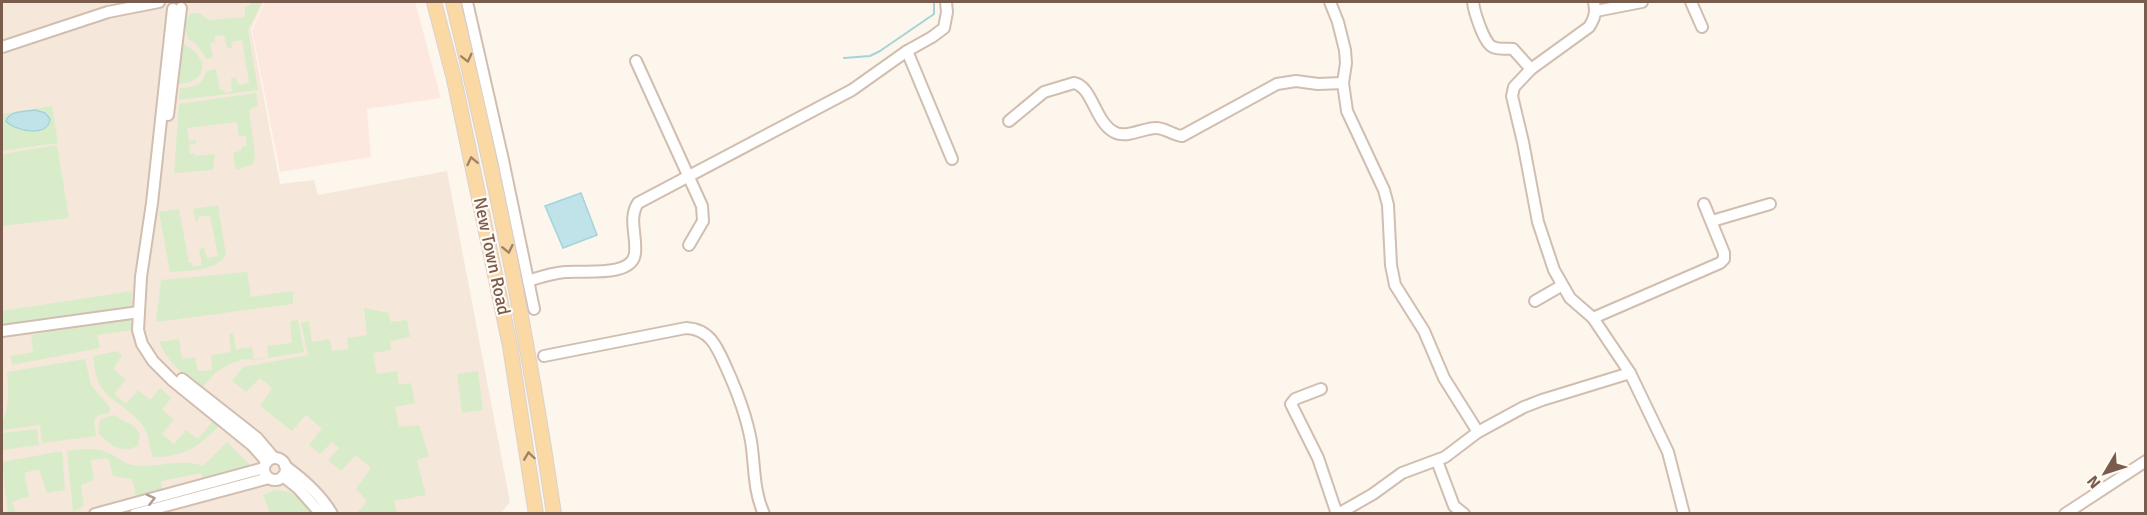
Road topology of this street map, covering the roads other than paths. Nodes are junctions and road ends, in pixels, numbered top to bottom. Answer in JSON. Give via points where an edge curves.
{"nodes":[{"id":1,"x":133,"y":2,"type":"edge"},
{"id":2,"x":159,"y":2,"type":"edge"},
{"id":3,"x":434,"y":2,"type":"edge"},
{"id":4,"x":453,"y":2,"type":"edge"},
{"id":5,"x":467,"y":2,"type":"edge"},
{"id":6,"x":946,"y":2,"type":"edge"},
{"id":7,"x":1330,"y":2,"type":"edge"},
{"id":8,"x":1473,"y":2,"type":"edge"},
{"id":9,"x":1642,"y":2,"type":"edge"},
{"id":10,"x":1691,"y":2,"type":"edge"},
{"id":11,"x":1595,"y":6,"type":"edge"},
{"id":12,"x":177,"y":9,"type":"dead end"},
{"id":13,"x":1702,"y":27,"type":"dead end"},
{"id":14,"x":2,"y":42,"type":"edge"},
{"id":15,"x":2,"y":47,"type":"edge"},
{"id":16,"x":908,"y":51,"type":"junction"},
{"id":17,"x":636,"y":61,"type":"dead end"},
{"id":18,"x":1531,"y":69,"type":"junction"},
{"id":19,"x":1343,"y":83,"type":"junction"},
{"id":20,"x":168,"y":84,"type":"junction"},
{"id":21,"x":1009,"y":121,"type":"dead end"},
{"id":22,"x":952,"y":159,"type":"dead end"},
{"id":23,"x":687,"y":176,"type":"junction"},
{"id":24,"x":1704,"y":204,"type":"dead end"},
{"id":25,"x":1770,"y":204,"type":"dead end"},
{"id":26,"x":1712,"y":221,"type":"junction"},
{"id":27,"x":689,"y":245,"type":"dead end"},
{"id":28,"x":528,"y":281,"type":"junction"},
{"id":29,"x":1562,"y":286,"type":"junction"},
{"id":30,"x":1535,"y":301,"type":"dead end"},
{"id":31,"x":534,"y":309,"type":"dead end"},
{"id":32,"x":139,"y":312,"type":"junction"},
{"id":33,"x":1593,"y":318,"type":"junction"},
{"id":34,"x":2,"y":332,"type":"edge"},
{"id":35,"x":544,"y":356,"type":"dead end"},
{"id":36,"x":1630,"y":373,"type":"junction"},
{"id":37,"x":1321,"y":389,"type":"dead end"},
{"id":38,"x":1478,"y":432,"type":"junction"},
{"id":39,"x":2145,"y":460,"type":"edge"},
{"id":40,"x":1437,"y":461,"type":"junction"},
{"id":41,"x":269,"y":466,"type":"junction"},
{"id":42,"x":284,"y":471,"type":"junction"},
{"id":43,"x":1453,"y":510,"type":"edge"},
{"id":44,"x":95,"y":513,"type":"edge"},
{"id":45,"x":135,"y":513,"type":"edge"},
{"id":46,"x":321,"y":513,"type":"edge"},
{"id":47,"x":332,"y":513,"type":"edge"},
{"id":48,"x":536,"y":513,"type":"edge"},
{"id":49,"x":554,"y":513,"type":"edge"},
{"id":50,"x":764,"y":513,"type":"edge"},
{"id":51,"x":1337,"y":513,"type":"edge"},
{"id":52,"x":1464,"y":513,"type":"edge"},
{"id":53,"x":1682,"y":513,"type":"edge"},
{"id":54,"x":2065,"y":513,"type":"edge"}],
"edges":[{"from":1,"to":14,"type":"street"},
{"from":2,"to":15,"type":"street","via":[[108,12]]},
{"from":48,"to":3,"type":"main road","name":"New Town Road","one_way":true,"via":[[510,346],[482,234],[454,79]]},
{"from":4,"to":49,"type":"main road","name":"New Town Road","one_way":true,"via":[[530,355]]},
{"from":5,"to":28,"type":"street"},
{"from":6,"to":16,"type":"street","via":[[944,28]]},
{"from":7,"to":19,"type":"street","via":[[1345,50]]},
{"from":8,"to":18,"type":"street","via":[[1489,45],[1513,49]]},
{"from":9,"to":11,"type":"street"},
{"from":10,"to":13,"type":"street"},
{"from":11,"to":18,"type":"street","via":[[1589,27]]},
{"from":12,"to":20,"type":"street"},
{"from":16,"to":22,"type":"street"},
{"from":16,"to":23,"type":"street","via":[[852,90]]},
{"from":17,"to":23,"type":"street"},
{"from":18,"to":29,"type":"street","via":[[1514,87],[1512,96],[1538,222]]},
{"from":19,"to":21,"type":"street","via":[[1277,84],[1182,136],[1157,128],[1113,132],[1094,108],[1086,90],[1074,83],[1044,92]]},
{"from":19,"to":38,"type":"street","via":[[1347,111],[1388,205],[1390,265],[1395,285],[1424,331],[1449,387]]},
{"from":20,"to":32,"type":"street"},
{"from":20,"to":41,"type":"street","via":[[144,329],[158,357],[257,438]]},
{"from":23,"to":27,"type":"street","via":[[702,206],[703,221]]},
{"from":23,"to":28,"type":"street","via":[[634,209],[635,253],[634,261],[628,265],[608,271],[554,273]]},
{"from":24,"to":26,"type":"street"},
{"from":25,"to":26,"type":"street"},
{"from":26,"to":33,"type":"street","via":[[1724,254],[1720,263]]},
{"from":28,"to":31,"type":"street"},
{"from":29,"to":30,"type":"street"},
{"from":29,"to":33,"type":"street"},
{"from":32,"to":34,"type":"street"},
{"from":32,"to":41,"type":"street","via":[[142,344],[153,361],[252,445]]},
{"from":33,"to":36,"type":"street"},
{"from":35,"to":50,"type":"street","via":[[686,328],[705,332],[717,348],[742,402]]},
{"from":36,"to":38,"type":"street","via":[[1542,400]]},
{"from":36,"to":53,"type":"street","via":[[1668,452]]},
{"from":37,"to":51,"type":"street","via":[[1294,399],[1291,404],[1315,450]]},
{"from":38,"to":40,"type":"street"},
{"from":39,"to":54,"type":"street"},
{"from":40,"to":43,"type":"street"},
{"from":40,"to":51,"type":"street","via":[[1402,473],[1373,495]]},
{"from":41,"to":42,"type":"street","via":[[281,460]]},
{"from":41,"to":42,"type":"street","via":[[276,479]]},
{"from":44,"to":41,"type":"street","one_way":true},
{"from":41,"to":45,"type":"street"},
{"from":42,"to":46,"type":"street"},
{"from":42,"to":47,"type":"street","via":[[314,490]]},
{"from":43,"to":52,"type":"street"}]}
